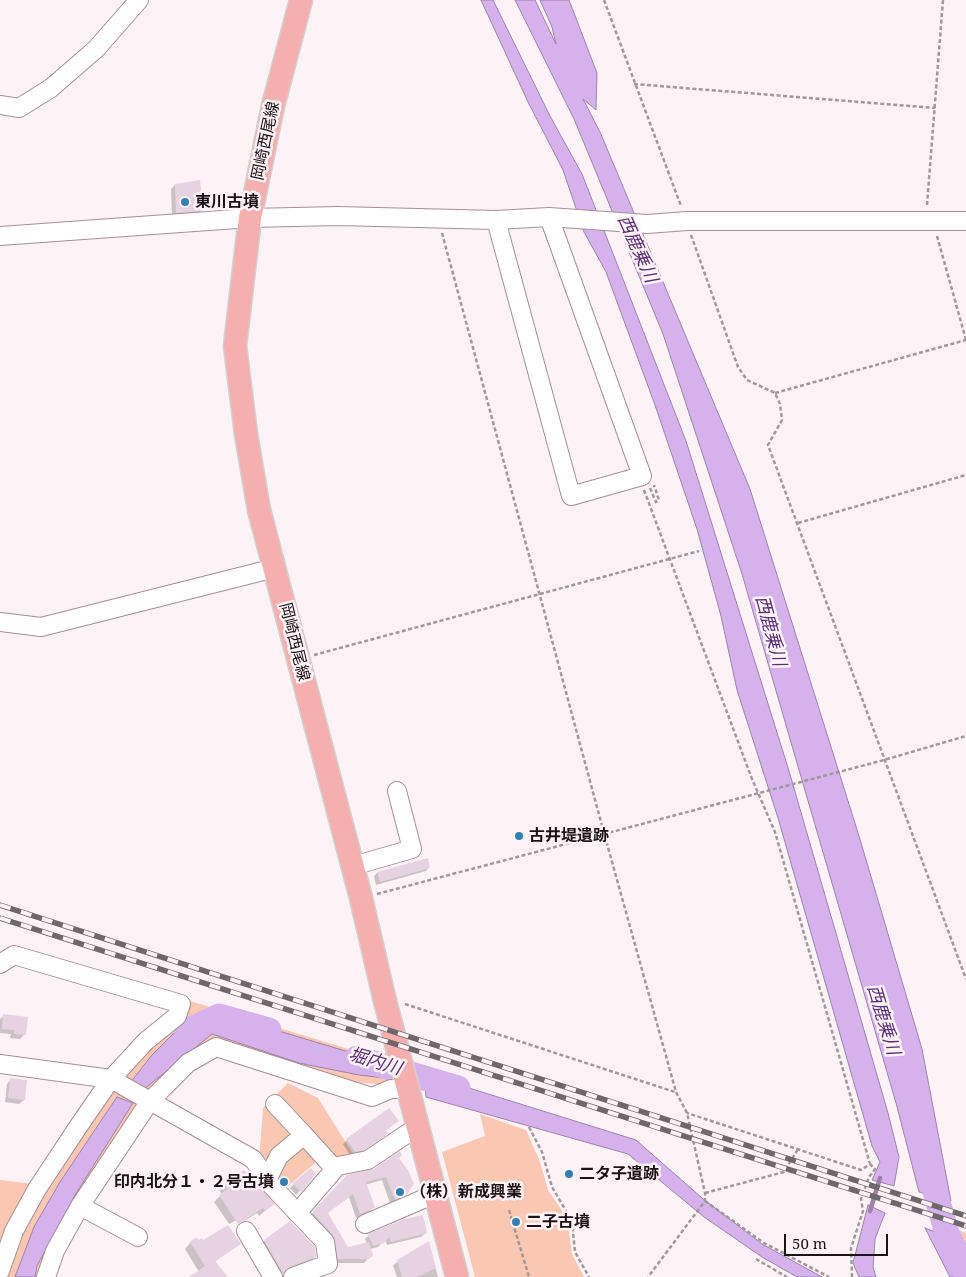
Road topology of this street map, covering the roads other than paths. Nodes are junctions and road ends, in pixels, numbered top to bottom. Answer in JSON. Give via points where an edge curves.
{"nodes":[{"id":1,"x":301,"y":0,"type":"edge"},
{"id":2,"x":133,"y":1,"type":"edge"},
{"id":3,"x":0,"y":105,"type":"edge"},
{"id":4,"x":549,"y":217,"type":"junction"},
{"id":5,"x":250,"y":218,"type":"junction"},
{"id":6,"x":496,"y":220,"type":"junction"},
{"id":7,"x":966,"y":221,"type":"edge"},
{"id":8,"x":0,"y":236,"type":"edge"},
{"id":9,"x":275,"y":568,"type":"junction"},
{"id":10,"x":0,"y":622,"type":"edge"},
{"id":11,"x":397,"y":791,"type":"dead end"},
{"id":12,"x":353,"y":866,"type":"junction"},
{"id":13,"x":0,"y":964,"type":"edge"},
{"id":14,"x":0,"y":1064,"type":"edge"},
{"id":15,"x":405,"y":1078,"type":"junction"},
{"id":16,"x":111,"y":1079,"type":"junction"},
{"id":17,"x":150,"y":1101,"type":"junction"},
{"id":18,"x":276,"y":1104,"type":"dead end"},
{"id":19,"x":419,"y":1131,"type":"junction"},
{"id":20,"x":304,"y":1135,"type":"junction"},
{"id":21,"x":333,"y":1167,"type":"junction"},
{"id":22,"x":267,"y":1180,"type":"junction"},
{"id":23,"x":435,"y":1194,"type":"junction"},
{"id":24,"x":80,"y":1206,"type":"junction"},
{"id":25,"x":297,"y":1213,"type":"junction"},
{"id":26,"x":365,"y":1224,"type":"dead end"},
{"id":27,"x":246,"y":1230,"type":"dead end"},
{"id":28,"x":138,"y":1237,"type":"dead end"},
{"id":29,"x":0,"y":1271,"type":"edge"},
{"id":30,"x":46,"y":1277,"type":"edge"},
{"id":31,"x":273,"y":1277,"type":"edge"},
{"id":32,"x":293,"y":1277,"type":"edge"},
{"id":33,"x":457,"y":1277,"type":"edge"}],
"edges":[{"from":1,"to":5,"type":"main road","name":"岡崎西尾線","via":[[273,106]]},
{"from":2,"to":3,"type":"street","via":[[96,49],[51,88],[19,108]]},
{"from":4,"to":6,"type":"street"},
{"from":4,"to":6,"type":"street","via":[[642,476],[571,496]]},
{"from":4,"to":7,"type":"street","via":[[647,224],[687,221]]},
{"from":5,"to":6,"type":"street","via":[[338,216]]},
{"from":5,"to":8,"type":"street"},
{"from":5,"to":9,"type":"main road","name":"岡崎西尾線","via":[[235,346],[259,510]]},
{"from":9,"to":10,"type":"street","via":[[41,627]]},
{"from":9,"to":12,"type":"main road","name":"岡崎西尾線"},
{"from":11,"to":12,"type":"street","via":[[412,848]]},
{"from":12,"to":15,"type":"main road","name":"岡崎西尾線"},
{"from":13,"to":16,"type":"street","via":[[14,955],[181,1004],[176,1016],[146,1041]]},
{"from":14,"to":16,"type":"street"},
{"from":15,"to":17,"type":"street","via":[[372,1097],[216,1048],[188,1063]]},
{"from":15,"to":19,"type":"main road","name":"岡崎西尾線"},
{"from":16,"to":17,"type":"street"},
{"from":16,"to":29,"type":"street","via":[[37,1189],[14,1231]]},
{"from":17,"to":22,"type":"street","via":[[253,1159]]},
{"from":17,"to":24,"type":"street"},
{"from":18,"to":20,"type":"street"},
{"from":19,"to":21,"type":"street","via":[[408,1133],[368,1160]]},
{"from":19,"to":23,"type":"main road","name":"岡崎西尾線"},
{"from":20,"to":21,"type":"street"},
{"from":20,"to":22,"type":"street","via":[[280,1156]]},
{"from":21,"to":25,"type":"street","via":[[334,1170]]},
{"from":22,"to":25,"type":"street"},
{"from":23,"to":26,"type":"street"},
{"from":23,"to":33,"type":"main road","name":"岡崎西尾線"},
{"from":24,"to":28,"type":"street"},
{"from":24,"to":30,"type":"street","via":[[54,1251]]},
{"from":25,"to":32,"type":"street","via":[[325,1242],[328,1264]]},
{"from":27,"to":31,"type":"street"}]}
